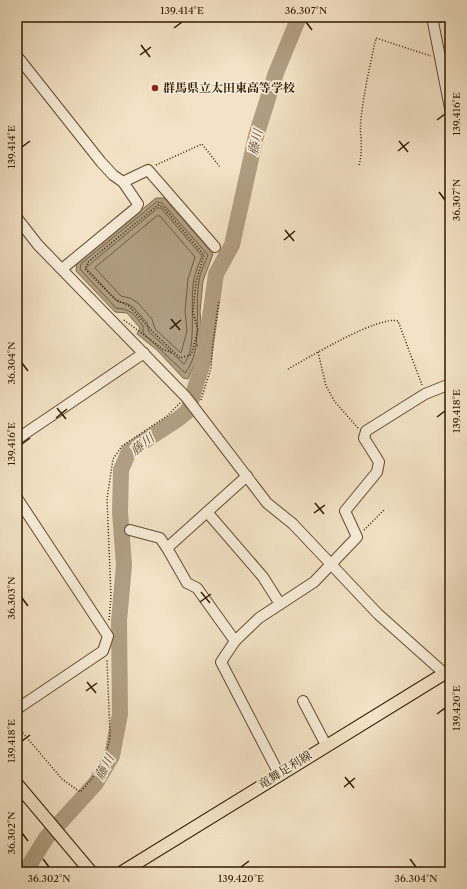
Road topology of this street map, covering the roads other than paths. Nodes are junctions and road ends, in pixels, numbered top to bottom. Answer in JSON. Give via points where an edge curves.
{"nodes":[{"id":1,"x":432,"y":17,"type":"edge"},
{"id":2,"x":17,"y":56,"type":"edge"},
{"id":3,"x":450,"y":108,"type":"edge"},
{"id":4,"x":124,"y":182,"type":"junction"},
{"id":5,"x":17,"y":218,"type":"edge"},
{"id":6,"x":215,"y":247,"type":"dead end"},
{"id":7,"x":62,"y":270,"type":"junction"},
{"id":8,"x":144,"y":353,"type":"junction"},
{"id":9,"x":450,"y":384,"type":"edge"},
{"id":10,"x":17,"y":439,"type":"edge"},
{"id":11,"x":247,"y":476,"type":"junction"},
{"id":12,"x":17,"y":498,"type":"edge"},
{"id":13,"x":207,"y":512,"type":"junction"},
{"id":14,"x":130,"y":530,"type":"dead end"},
{"id":15,"x":167,"y":548,"type":"junction"},
{"id":16,"x":332,"y":564,"type":"junction"},
{"id":17,"x":280,"y":604,"type":"junction"},
{"id":18,"x":235,"y":641,"type":"junction"},
{"id":19,"x":447,"y":671,"type":"edge"},
{"id":20,"x":303,"y":701,"type":"dead end"},
{"id":21,"x":17,"y":708,"type":"edge"},
{"id":22,"x":326,"y":745,"type":"junction"},
{"id":23,"x":279,"y":774,"type":"junction"},
{"id":24,"x":17,"y":784,"type":"edge"},
{"id":25,"x":91,"y":872,"type":"edge"},
{"id":26,"x":122,"y":872,"type":"edge"}],
"edges":[{"from":1,"to":3,"type":"street"},
{"from":2,"to":4,"type":"street","via":[[112,175]]},
{"from":4,"to":6,"type":"street","via":[[148,170]]},
{"from":4,"to":7,"type":"street","via":[[138,204],[136,208]]},
{"from":5,"to":7,"type":"street"},
{"from":7,"to":8,"type":"street"},
{"from":8,"to":10,"type":"street"},
{"from":8,"to":11,"type":"street","via":[[187,398]]},
{"from":9,"to":16,"type":"street","via":[[425,394],[364,434],[379,462],[377,472],[344,511],[357,537]]},
{"from":11,"to":13,"type":"street"},
{"from":11,"to":16,"type":"street","via":[[267,503],[293,524]]},
{"from":12,"to":21,"type":"street","via":[[108,636],[103,651]]},
{"from":13,"to":15,"type":"street"},
{"from":13,"to":17,"type":"street","via":[[263,576]]},
{"from":14,"to":15,"type":"street","via":[[160,538]]},
{"from":15,"to":18,"type":"street","via":[[187,583],[197,588]]},
{"from":16,"to":17,"type":"street","via":[[314,582]]},
{"from":16,"to":19,"type":"street","via":[[378,614]]},
{"from":17,"to":18,"type":"street","via":[[259,618]]},
{"from":18,"to":23,"type":"street","via":[[221,662]]},
{"from":19,"to":22,"type":"main road","name":"竜舞足利線"},
{"from":20,"to":22,"type":"street"},
{"from":22,"to":23,"type":"main road","name":"竜舞足利線"},
{"from":23,"to":26,"type":"main road","name":"竜舞足利線"},
{"from":24,"to":25,"type":"main road"}]}
